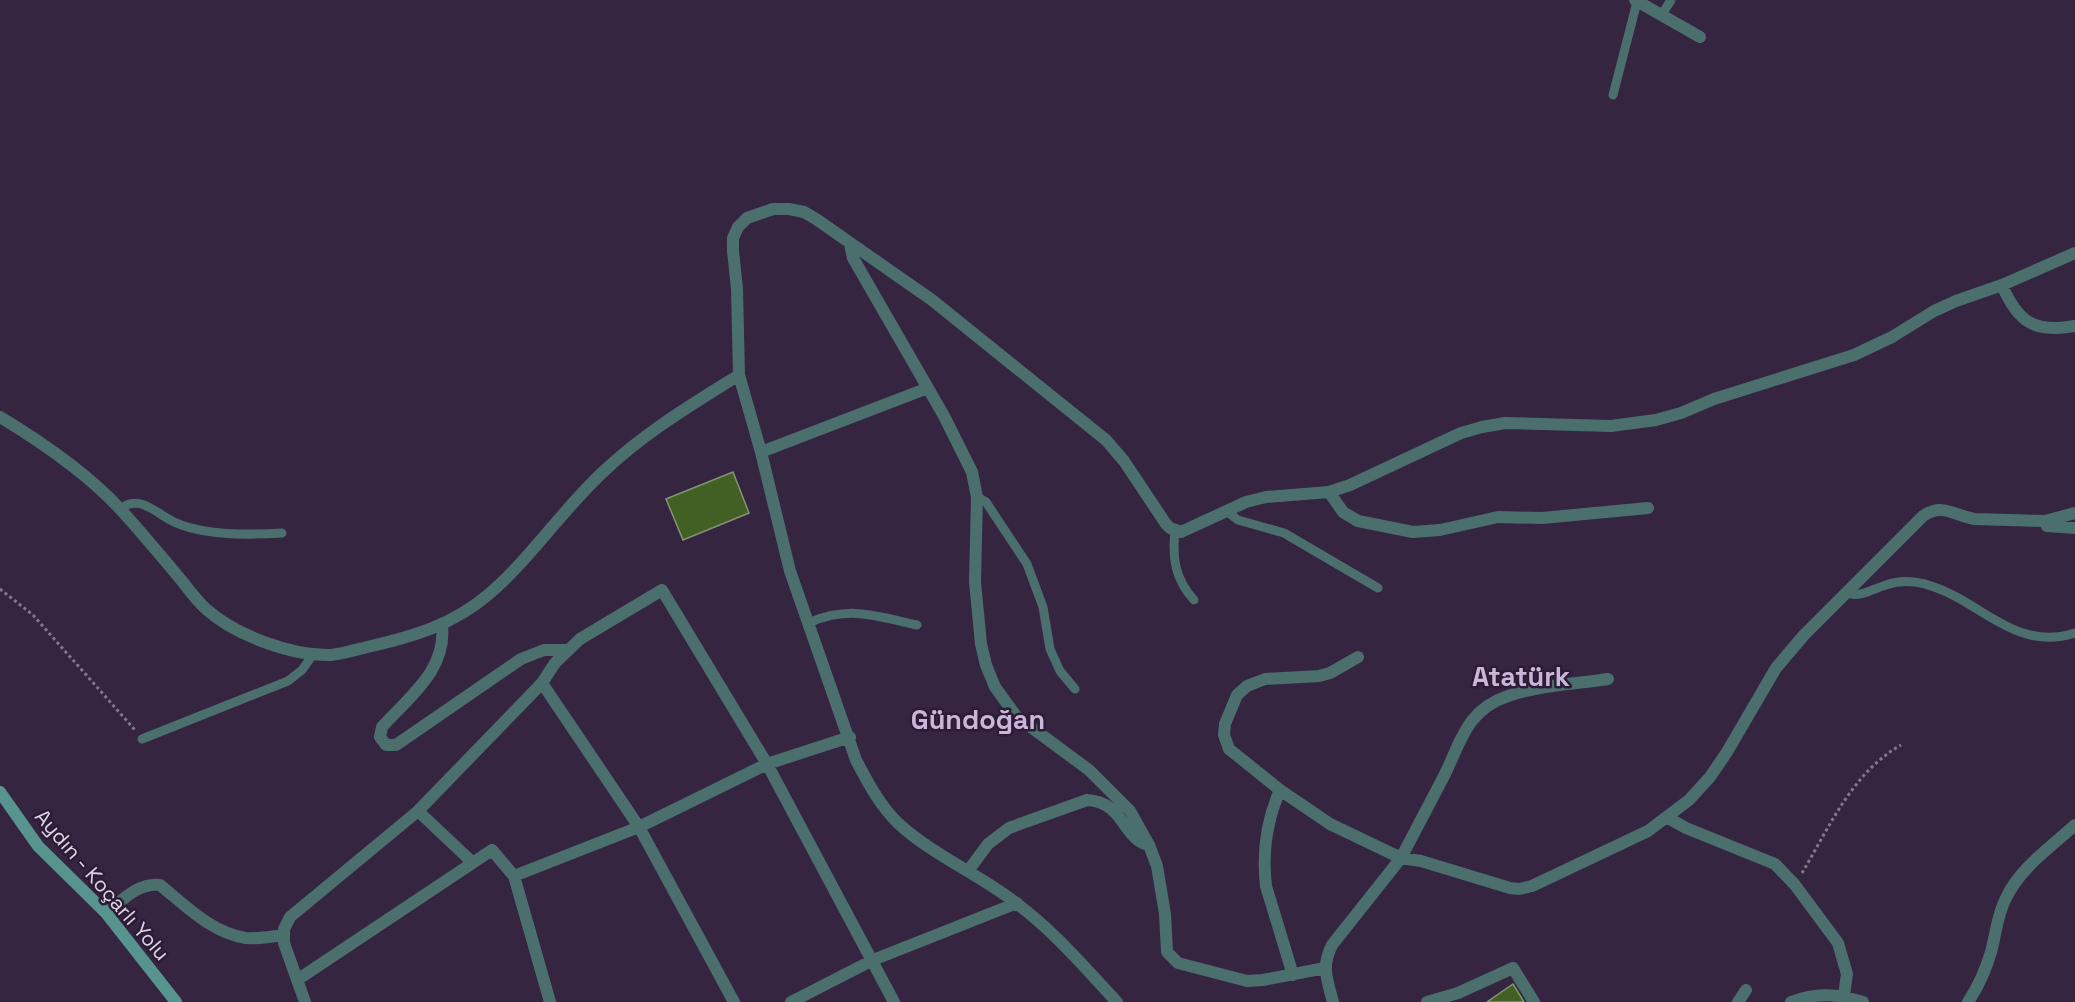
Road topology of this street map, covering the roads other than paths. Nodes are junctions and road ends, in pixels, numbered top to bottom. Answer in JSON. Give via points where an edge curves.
{"nodes":[{"id":1,"x":1671,"y":0,"type":"edge"},
{"id":2,"x":1636,"y":1,"type":"edge"},
{"id":3,"x":1661,"y":16,"type":"junction"},
{"id":4,"x":1700,"y":38,"type":"dead end"},
{"id":5,"x":1613,"y":95,"type":"dead end"},
{"id":6,"x":850,"y":244,"type":"junction"},
{"id":7,"x":2075,"y":253,"type":"edge"},
{"id":8,"x":2002,"y":285,"type":"junction"},
{"id":9,"x":2075,"y":326,"type":"edge"},
{"id":10,"x":739,"y":375,"type":"junction"},
{"id":11,"x":928,"y":388,"type":"junction"},
{"id":12,"x":0,"y":417,"type":"edge"},
{"id":13,"x":761,"y":452,"type":"junction"},
{"id":14,"x":1329,"y":492,"type":"junction"},
{"id":15,"x":977,"y":496,"type":"junction"},
{"id":16,"x":1648,"y":508,"type":"dead end"},
{"id":17,"x":120,"y":509,"type":"junction"},
{"id":18,"x":1226,"y":511,"type":"junction"},
{"id":19,"x":2075,"y":513,"type":"edge"},
{"id":20,"x":2045,"y":521,"type":"junction"},
{"id":21,"x":2075,"y":528,"type":"edge"},
{"id":22,"x":1175,"y":531,"type":"junction"},
{"id":23,"x":282,"y":533,"type":"dead end"},
{"id":24,"x":1378,"y":588,"type":"dead end"},
{"id":25,"x":1846,"y":593,"type":"junction"},
{"id":26,"x":1194,"y":600,"type":"dead end"},
{"id":27,"x":808,"y":623,"type":"junction"},
{"id":28,"x":442,"y":625,"type":"junction"},
{"id":29,"x":917,"y":625,"type":"dead end"},
{"id":30,"x":2075,"y":633,"type":"edge"},
{"id":31,"x":568,"y":650,"type":"junction"},
{"id":32,"x":314,"y":653,"type":"junction"},
{"id":33,"x":1358,"y":657,"type":"dead end"},
{"id":34,"x":1608,"y":679,"type":"dead end"},
{"id":35,"x":542,"y":683,"type":"junction"},
{"id":36,"x":1075,"y":689,"type":"dead end"},
{"id":37,"x":850,"y":737,"type":"junction"},
{"id":38,"x":142,"y":739,"type":"road end"},
{"id":39,"x":766,"y":764,"type":"junction"},
{"id":40,"x":1280,"y":790,"type":"junction"},
{"id":41,"x":0,"y":792,"type":"edge"},
{"id":42,"x":418,"y":811,"type":"junction"},
{"id":43,"x":1668,"y":818,"type":"junction"},
{"id":44,"x":2075,"y":825,"type":"edge"},
{"id":45,"x":639,"y":827,"type":"junction"},
{"id":46,"x":1149,"y":845,"type":"junction"},
{"id":47,"x":1401,"y":858,"type":"junction"},
{"id":48,"x":472,"y":862,"type":"junction"},
{"id":49,"x":968,"y":871,"type":"junction"},
{"id":50,"x":514,"y":876,"type":"junction"},
{"id":51,"x":1017,"y":903,"type":"junction"},
{"id":52,"x":106,"y":914,"type":"junction"},
{"id":53,"x":283,"y":935,"type":"junction"},
{"id":54,"x":873,"y":960,"type":"junction"},
{"id":55,"x":1325,"y":968,"type":"junction"},
{"id":56,"x":1293,"y":975,"type":"junction"},
{"id":57,"x":297,"y":980,"type":"junction"},
{"id":58,"x":1746,"y":990,"type":"dead end"},
{"id":59,"x":1843,"y":999,"type":"edge"},
{"id":60,"x":176,"y":1002,"type":"edge"},
{"id":61,"x":305,"y":1002,"type":"edge"},
{"id":62,"x":550,"y":1002,"type":"edge"},
{"id":63,"x":734,"y":1002,"type":"edge"},
{"id":64,"x":791,"y":1002,"type":"edge"},
{"id":65,"x":894,"y":1002,"type":"edge"},
{"id":66,"x":1117,"y":1002,"type":"edge"},
{"id":67,"x":1333,"y":1002,"type":"edge"},
{"id":68,"x":1427,"y":1002,"type":"edge"},
{"id":69,"x":1534,"y":1002,"type":"edge"},
{"id":70,"x":1738,"y":1002,"type":"edge"},
{"id":71,"x":1791,"y":1002,"type":"edge"},
{"id":72,"x":1863,"y":1002,"type":"edge"},
{"id":73,"x":1968,"y":1002,"type":"edge"}],
"edges":[{"from":1,"to":3,"type":"lane"},
{"from":2,"to":3,"type":"street"},
{"from":2,"to":5,"type":"lane"},
{"from":3,"to":4,"type":"street"},
{"from":6,"to":10,"type":"street","via":[[804,212],[789,209],[759,213],[738,227],[733,251]]},
{"from":6,"to":11,"type":"street","via":[[853,258]]},
{"from":6,"to":22,"type":"street","via":[[932,300],[1088,424],[1124,461],[1166,524]]},
{"from":7,"to":8,"type":"street"},
{"from":8,"to":9,"type":"street","via":[[2013,308],[2030,323],[2054,330]]},
{"from":8,"to":14,"type":"street","via":[[1934,311],[1854,355],[1737,391],[1681,413],[1611,426],[1505,423],[1482,427]]},
{"from":10,"to":13,"type":"street"},
{"from":10,"to":28,"type":"street","via":[[629,449],[578,497],[502,582],[474,606]]},
{"from":11,"to":13,"type":"street"},
{"from":11,"to":15,"type":"street","via":[[966,459]]},
{"from":12,"to":17,"type":"street","via":[[69,464]]},
{"from":13,"to":27,"type":"street","via":[[790,572]]},
{"from":14,"to":16,"type":"street","via":[[1343,513],[1358,521],[1413,532],[1498,517],[1542,518]]},
{"from":14,"to":18,"type":"street","via":[[1266,497]]},
{"from":15,"to":36,"type":"lane","via":[[986,502],[1027,564],[1044,607],[1050,649]]},
{"from":15,"to":46,"type":"street","via":[[975,582],[981,644],[995,687],[1016,716],[1089,770],[1130,811]]},
{"from":17,"to":23,"type":"lane","via":[[140,502],[176,523],[194,528],[236,534]]},
{"from":17,"to":32,"type":"street","via":[[205,609],[261,640]]},
{"from":18,"to":22,"type":"street","via":[[1186,530]]},
{"from":18,"to":24,"type":"lane","via":[[1238,520],[1284,533]]},
{"from":19,"to":20,"type":"street"},
{"from":20,"to":21,"type":"street","via":[[2048,525]]},
{"from":20,"to":25,"type":"street","via":[[1974,519],[1942,508],[1930,512]]},
{"from":22,"to":26,"type":"lane","via":[[1174,566]]},
{"from":25,"to":30,"type":"lane","via":[[1859,595],[1899,582],[1922,583],[2020,633],[2046,637]]},
{"from":25,"to":43,"type":"street","via":[[1776,668],[1710,777]]},
{"from":27,"to":29,"type":"lane","via":[[860,612]]},
{"from":27,"to":37,"type":"street"},
{"from":28,"to":31,"type":"street","via":[[442,648],[436,666],[381,727],[380,737],[386,745],[396,746],[521,659],[544,650]]},
{"from":28,"to":32,"type":"street","via":[[409,638],[332,655]]},
{"from":31,"to":35,"type":"street"},
{"from":31,"to":39,"type":"street","via":[[662,590]]},
{"from":32,"to":38,"type":"lane","via":[[288,681]]},
{"from":33,"to":40,"type":"street","via":[[1341,669],[1319,676],[1256,681],[1237,695],[1225,724],[1229,749]]},
{"from":34,"to":47,"type":"street","via":[[1541,688],[1508,696],[1487,707],[1460,737]]},
{"from":35,"to":42,"type":"street"},
{"from":35,"to":45,"type":"street"},
{"from":37,"to":39,"type":"street"},
{"from":37,"to":49,"type":"street","via":[[856,760],[883,807],[899,824]]},
{"from":39,"to":45,"type":"street"},
{"from":39,"to":54,"type":"street"},
{"from":40,"to":47,"type":"street","via":[[1330,824]]},
{"from":40,"to":56,"type":"street","via":[[1268,823],[1264,871]]},
{"from":41,"to":52,"type":"main road","name":"Aydın - Koçarlı Yolu","via":[[38,846]]},
{"from":42,"to":48,"type":"street"},
{"from":42,"to":53,"type":"street","via":[[290,917]]},
{"from":43,"to":47,"type":"street","via":[[1616,847],[1519,889]]},
{"from":43,"to":59,"type":"street","via":[[1775,864],[1838,943],[1846,974]]},
{"from":44,"to":73,"type":"street","via":[[2013,884],[1999,917],[1991,952]]},
{"from":45,"to":50,"type":"street"},
{"from":45,"to":63,"type":"street"},
{"from":46,"to":49,"type":"street","via":[[1139,841],[1112,808],[1088,800],[1009,828],[988,844]]},
{"from":46,"to":56,"type":"street","via":[[1165,914],[1165,945],[1171,958],[1247,981]]},
{"from":47,"to":55,"type":"street","via":[[1332,945]]},
{"from":48,"to":50,"type":"street","via":[[492,850]]},
{"from":48,"to":57,"type":"street"},
{"from":49,"to":51,"type":"street"},
{"from":50,"to":62,"type":"street"},
{"from":51,"to":54,"type":"street"},
{"from":51,"to":66,"type":"street"},
{"from":52,"to":53,"type":"street","via":[[136,889],[154,884],[220,930],[248,938]]},
{"from":52,"to":60,"type":"main road","name":"Aydın - Koçarlı Yolu"},
{"from":53,"to":57,"type":"street"},
{"from":54,"to":64,"type":"street"},
{"from":54,"to":65,"type":"street"},
{"from":55,"to":56,"type":"street"},
{"from":55,"to":67,"type":"street"},
{"from":57,"to":61,"type":"street"},
{"from":58,"to":70,"type":"street"},
{"from":59,"to":71,"type":"street","via":[[1816,995]]},
{"from":59,"to":72,"type":"street"},
{"from":68,"to":69,"type":"street","via":[[1458,993],[1513,968]]}]}
